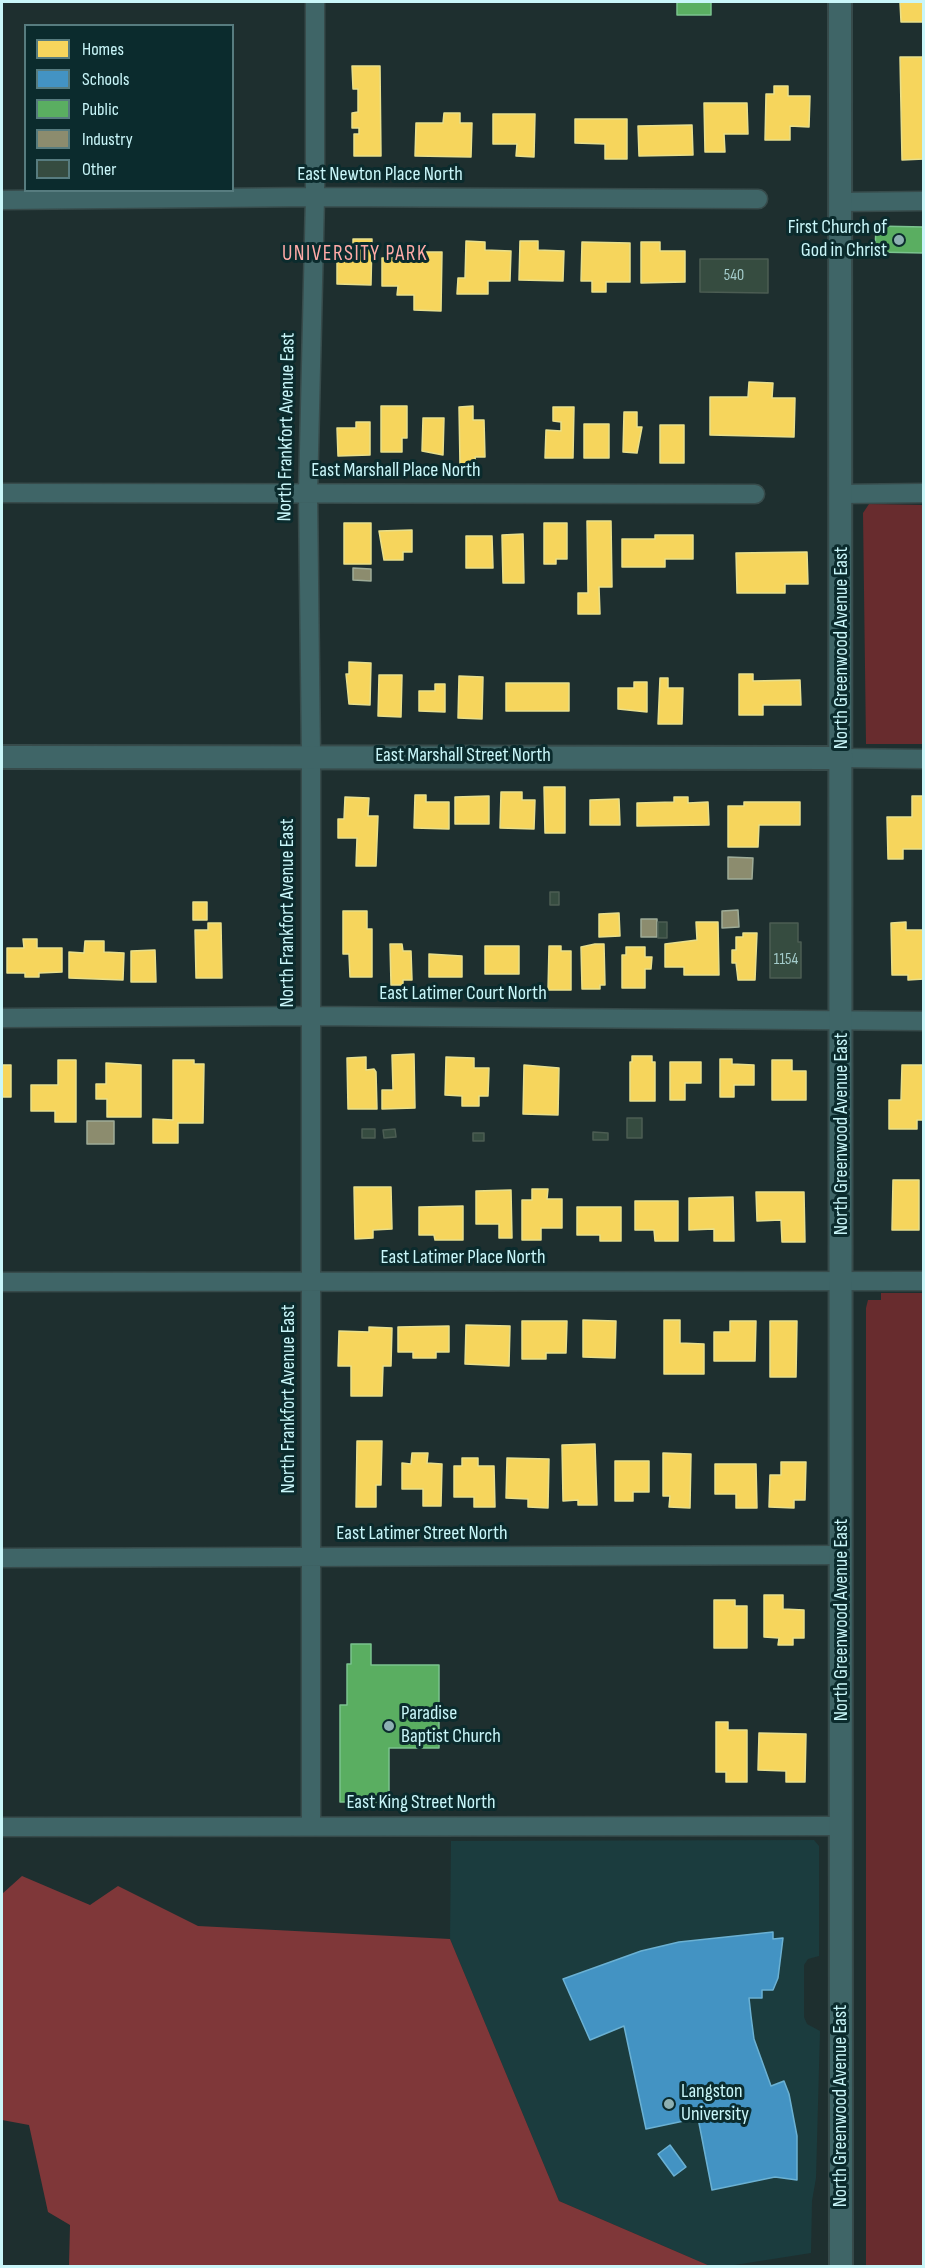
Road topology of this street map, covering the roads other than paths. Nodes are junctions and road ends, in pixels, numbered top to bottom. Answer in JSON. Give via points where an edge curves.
{"nodes":[{"id":1,"x":315,"y":2,"type":"edge"},
{"id":2,"x":840,"y":2,"type":"edge"},
{"id":3,"x":315,"y":197,"type":"junction"},
{"id":4,"x":2,"y":200,"type":"edge"},
{"id":5,"x":758,"y":200,"type":"dead end"},
{"id":6,"x":924,"y":201,"type":"edge"},
{"id":7,"x":841,"y":202,"type":"junction"},
{"id":8,"x":2,"y":493,"type":"edge"},
{"id":9,"x":308,"y":493,"type":"junction"},
{"id":10,"x":755,"y":494,"type":"dead end"},
{"id":11,"x":841,"y":494,"type":"junction"},
{"id":12,"x":924,"y":494,"type":"edge"},
{"id":13,"x":311,"y":756,"type":"junction"},
{"id":14,"x":2,"y":757,"type":"edge"},
{"id":15,"x":842,"y":758,"type":"junction"},
{"id":16,"x":924,"y":759,"type":"edge"},
{"id":17,"x":311,"y":1016,"type":"junction"},
{"id":18,"x":2,"y":1018,"type":"edge"},
{"id":19,"x":842,"y":1020,"type":"junction"},
{"id":20,"x":924,"y":1021,"type":"edge"},
{"id":21,"x":312,"y":1281,"type":"junction"},
{"id":22,"x":843,"y":1281,"type":"junction"},
{"id":23,"x":924,"y":1281,"type":"edge"},
{"id":24,"x":2,"y":1282,"type":"edge"},
{"id":25,"x":842,"y":1555,"type":"junction"},
{"id":26,"x":312,"y":1556,"type":"junction"},
{"id":27,"x":2,"y":1558,"type":"edge"},
{"id":28,"x":311,"y":1826,"type":"junction"},
{"id":29,"x":841,"y":1826,"type":"junction"},
{"id":30,"x":2,"y":1827,"type":"edge"},
{"id":31,"x":841,"y":2266,"type":"edge"}],
"edges":[{"from":1,"to":3,"type":"street","name":"North Frankfort Avenue East"},
{"from":2,"to":7,"type":"street","name":"North Greenwood Avenue East"},
{"from":3,"to":4,"type":"street","name":"East Newton Place North"},
{"from":3,"to":5,"type":"street","name":"East Newton Place North"},
{"from":3,"to":9,"type":"street","name":"North Frankfort Avenue East"},
{"from":6,"to":7,"type":"street"},
{"from":7,"to":11,"type":"street","name":"North Greenwood Avenue East"},
{"from":8,"to":9,"type":"street","name":"East Marshall Place North"},
{"from":9,"to":10,"type":"street","name":"East Marshall Place North"},
{"from":9,"to":13,"type":"street","name":"North Frankfort Avenue East"},
{"from":11,"to":12,"type":"street"},
{"from":11,"to":15,"type":"street","name":"North Greenwood Avenue East"},
{"from":13,"to":14,"type":"street","name":"East Marshall Street North"},
{"from":13,"to":15,"type":"street","name":"East Marshall Street North"},
{"from":13,"to":17,"type":"street","name":"North Frankfort Avenue East"},
{"from":15,"to":16,"type":"street","name":"East Marshall Street North"},
{"from":15,"to":19,"type":"street","name":"North Greenwood Avenue East"},
{"from":17,"to":18,"type":"street","name":"East Latimer Court North"},
{"from":17,"to":19,"type":"street","name":"East Latimer Court North"},
{"from":17,"to":21,"type":"street","name":"North Frankfort Avenue East"},
{"from":19,"to":20,"type":"street","name":"East Latimer Court North"},
{"from":19,"to":22,"type":"street","name":"North Greenwood Avenue East"},
{"from":21,"to":22,"type":"street","name":"East Latimer Place North"},
{"from":21,"to":24,"type":"street","name":"East Latimer Place North"},
{"from":21,"to":26,"type":"street","name":"North Frankfort Avenue East"},
{"from":22,"to":23,"type":"street","name":"East Latimer Place North"},
{"from":22,"to":25,"type":"street","name":"North Greenwood Avenue East"},
{"from":25,"to":26,"type":"street","name":"East Latimer Street North"},
{"from":25,"to":29,"type":"street","name":"North Greenwood Avenue East"},
{"from":26,"to":27,"type":"street","name":"East Latimer Street North"},
{"from":26,"to":28,"type":"street","name":"North Frankfort Avenue East"},
{"from":28,"to":29,"type":"street","name":"East King Street North"},
{"from":28,"to":30,"type":"street","name":"East King Street North"},
{"from":29,"to":31,"type":"street","name":"North Greenwood Avenue East"}]}
